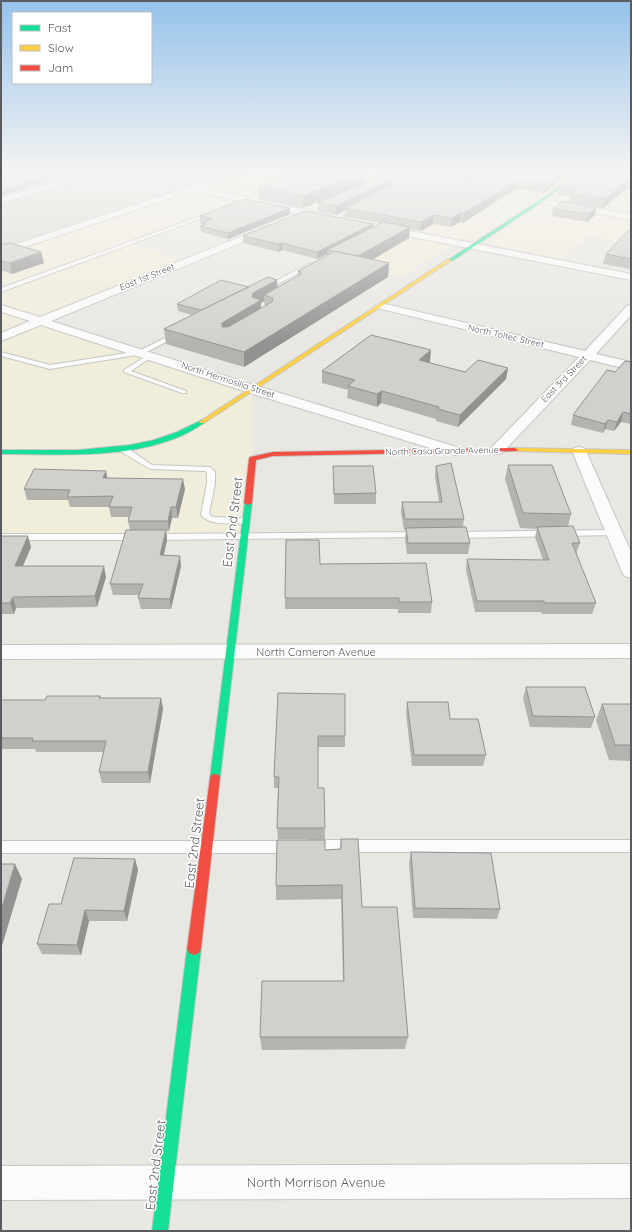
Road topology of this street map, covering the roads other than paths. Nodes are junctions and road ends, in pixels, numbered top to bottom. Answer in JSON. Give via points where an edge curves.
{"nodes":[{"id":1,"x":69,"y":229,"type":"edge"},
{"id":2,"x":168,"y":229,"type":"edge"},
{"id":3,"x":265,"y":229,"type":"edge"},
{"id":4,"x":383,"y":229,"type":"edge"},
{"id":5,"x":496,"y":229,"type":"edge"},
{"id":6,"x":470,"y":246,"type":"junction"},
{"id":7,"x":1,"y":252,"type":"edge"},
{"id":8,"x":316,"y":262,"type":"edge"},
{"id":9,"x":631,"y":277,"type":"edge"},
{"id":10,"x":1,"y":290,"type":"edge"},
{"id":11,"x":256,"y":293,"type":"edge"},
{"id":12,"x":381,"y":306,"type":"junction"},
{"id":13,"x":1,"y":308,"type":"edge"},
{"id":14,"x":631,"y":308,"type":"edge"},
{"id":15,"x":40,"y":320,"type":"junction"},
{"id":16,"x":182,"y":332,"type":"edge"},
{"id":17,"x":1,"y":337,"type":"edge"},
{"id":18,"x":1,"y":354,"type":"edge"},
{"id":19,"x":145,"y":354,"type":"junction"},
{"id":20,"x":588,"y":355,"type":"junction"},
{"id":21,"x":631,"y":366,"type":"edge"},
{"id":22,"x":252,"y":389,"type":"junction"},
{"id":23,"x":184,"y":392,"type":"dead end"},
{"id":24,"x":123,"y":449,"type":"junction"},
{"id":25,"x":497,"y":450,"type":"junction"},
{"id":26,"x":455,"y":451,"type":"junction"},
{"id":27,"x":579,"y":451,"type":"junction"},
{"id":28,"x":1,"y":452,"type":"edge"},
{"id":29,"x":631,"y":452,"type":"edge"},
{"id":30,"x":253,"y":459,"type":"joint"},
{"id":31,"x":245,"y":520,"type":"junction"},
{"id":32,"x":614,"y":533,"type":"junction"},
{"id":33,"x":425,"y":535,"type":"edge"},
{"id":34,"x":449,"y":535,"type":"edge"},
{"id":35,"x":244,"y":536,"type":"junction"},
{"id":36,"x":1,"y":537,"type":"edge"},
{"id":37,"x":631,"y":572,"type":"edge"},
{"id":38,"x":631,"y":651,"type":"edge"},
{"id":39,"x":1,"y":652,"type":"edge"},
{"id":40,"x":230,"y":652,"type":"junction"},
{"id":41,"x":631,"y":846,"type":"edge"},
{"id":42,"x":1,"y":847,"type":"edge"},
{"id":43,"x":206,"y":847,"type":"junction"},
{"id":44,"x":631,"y":1181,"type":"edge"},
{"id":45,"x":1,"y":1183,"type":"edge"},
{"id":46,"x":166,"y":1183,"type":"junction"},
{"id":47,"x":160,"y":1231,"type":"edge"}],
"edges":[{"from":1,"to":7,"type":"street"},
{"from":2,"to":10,"type":"lane"},
{"from":3,"to":15,"type":"street","name":"East 1st Street"},
{"from":4,"to":6,"type":"street"},
{"from":5,"to":6,"type":"main road"},
{"from":6,"to":9,"type":"street"},
{"from":6,"to":12,"type":"main road"},
{"from":8,"to":11,"type":"lane"},
{"from":12,"to":20,"type":"street","name":"North Toltec Street"},
{"from":12,"to":22,"type":"main road"},
{"from":13,"to":15,"type":"street","name":"North Hermosilla Street"},
{"from":14,"to":20,"type":"street","name":"East 3rd Street"},
{"from":15,"to":17,"type":"street","name":"East 1st Street"},
{"from":15,"to":19,"type":"street","name":"North Hermosilla Street"},
{"from":16,"to":19,"type":"lane"},
{"from":18,"to":19,"type":"lane","via":[[50,367]]},
{"from":19,"to":22,"type":"street","name":"North Hermosilla Street"},
{"from":19,"to":23,"type":"lane","via":[[126,371]]},
{"from":20,"to":21,"type":"street","name":"North Toltec Street"},
{"from":20,"to":25,"type":"street","name":"East 3rd Street"},
{"from":22,"to":24,"type":"main road","via":[[193,428],[145,446]]},
{"from":22,"to":26,"type":"street","name":"North Hermosilla Street"},
{"from":24,"to":28,"type":"main road"},
{"from":24,"to":31,"type":"lane","via":[[150,467],[207,469],[211,472],[211,483],[205,514],[211,520]]},
{"from":25,"to":26,"type":"main road","name":"North Casa Grande Avenue"},
{"from":25,"to":27,"type":"main road","name":"North Casa Grande Avenue"},
{"from":26,"to":30,"type":"main road","name":"North Casa Grande Avenue","via":[[273,454]]},
{"from":27,"to":29,"type":"main road","name":"North Casa Grande Avenue"},
{"from":27,"to":32,"type":"street"},
{"from":30,"to":31,"type":"main road","name":"East 2nd Street"},
{"from":31,"to":35,"type":"main road","name":"East 2nd Street"},
{"from":32,"to":34,"type":"lane"},
{"from":32,"to":37,"type":"street"},
{"from":33,"to":35,"type":"lane"},
{"from":35,"to":36,"type":"lane"},
{"from":35,"to":40,"type":"main road","name":"East 2nd Street"},
{"from":38,"to":40,"type":"street","name":"North Cameron Avenue"},
{"from":39,"to":40,"type":"street","name":"North Cameron Avenue"},
{"from":40,"to":43,"type":"main road","name":"East 2nd Street"},
{"from":41,"to":43,"type":"lane"},
{"from":42,"to":43,"type":"lane"},
{"from":43,"to":46,"type":"main road","name":"East 2nd Street"},
{"from":44,"to":46,"type":"street","name":"North Morrison Avenue"},
{"from":45,"to":46,"type":"street","name":"North Morrison Avenue"},
{"from":46,"to":47,"type":"main road","name":"East 2nd Street"}]}
